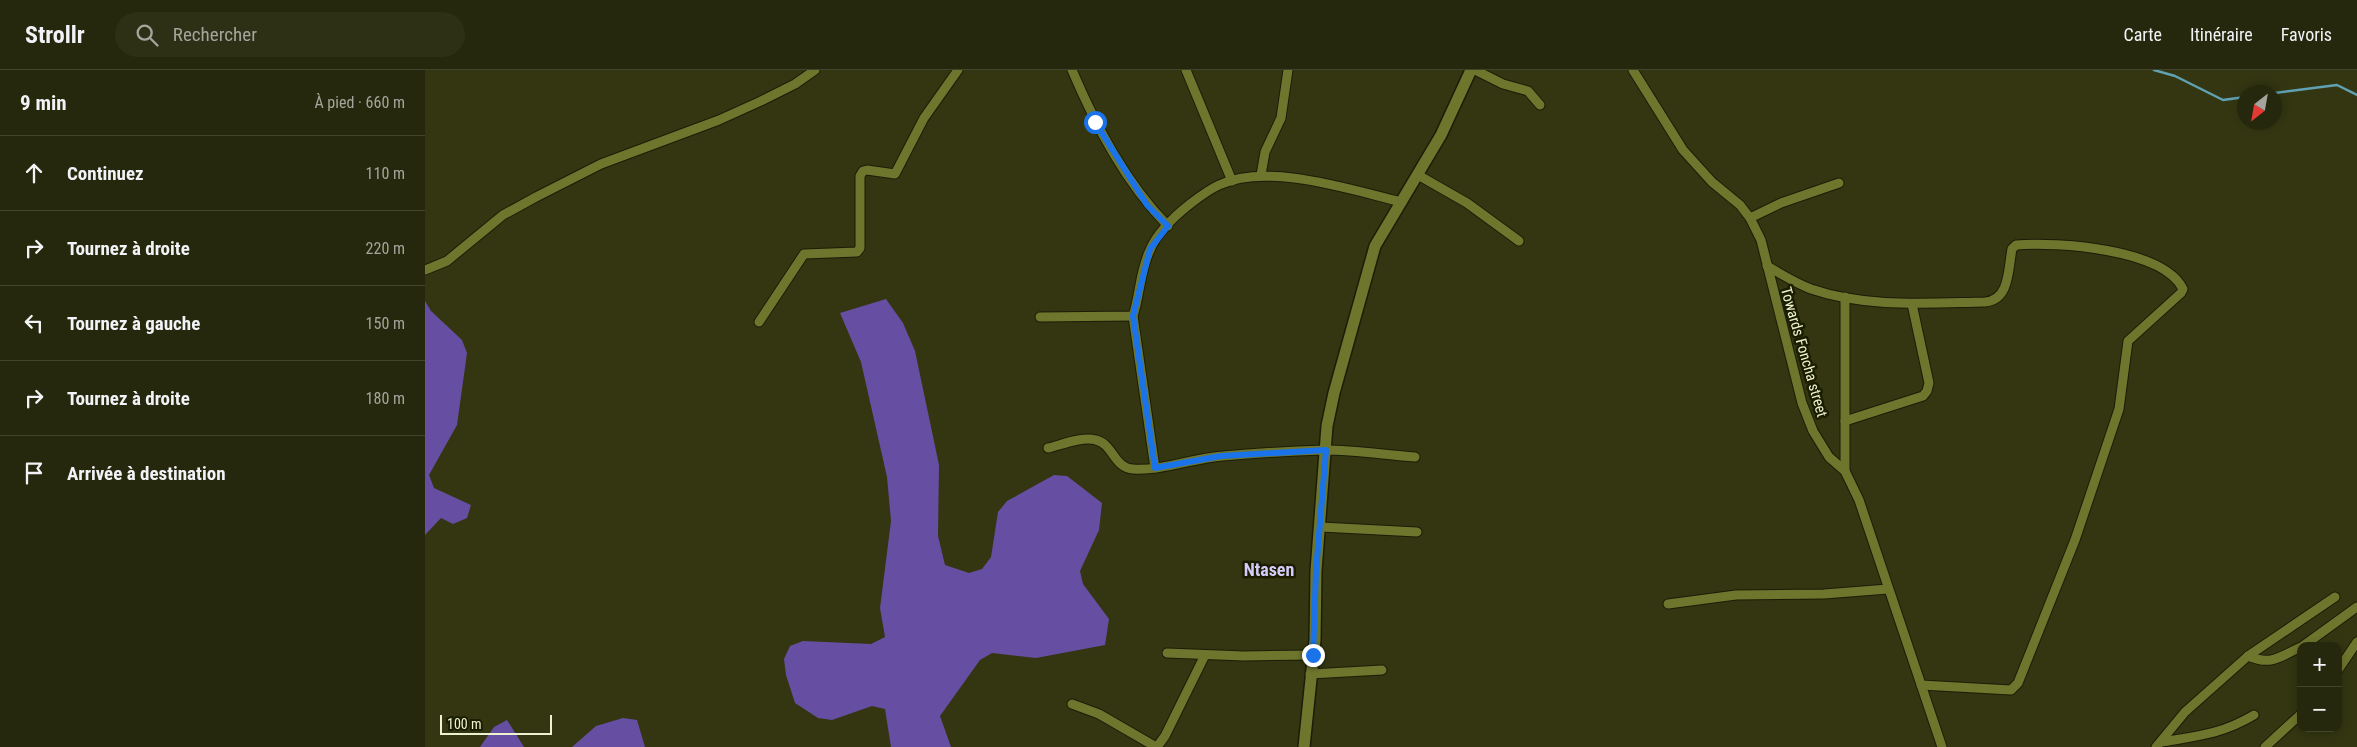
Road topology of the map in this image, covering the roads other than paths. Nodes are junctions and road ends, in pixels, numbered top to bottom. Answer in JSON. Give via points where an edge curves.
{"nodes":[{"id":1,"x":815,"y":70,"type":"edge"},
{"id":2,"x":958,"y":70,"type":"edge"},
{"id":3,"x":1072,"y":70,"type":"edge"},
{"id":4,"x":1186,"y":70,"type":"edge"},
{"id":5,"x":1288,"y":70,"type":"edge"},
{"id":6,"x":1471,"y":70,"type":"edge"},
{"id":7,"x":1475,"y":70,"type":"edge"},
{"id":8,"x":1633,"y":70,"type":"edge"},
{"id":9,"x":1540,"y":105,"type":"dead end"},
{"id":10,"x":1261,"y":175,"type":"junction"},
{"id":11,"x":1418,"y":175,"type":"junction"},
{"id":12,"x":1232,"y":181,"type":"junction"},
{"id":13,"x":1839,"y":183,"type":"dead end"},
{"id":14,"x":1402,"y":202,"type":"junction"},
{"id":15,"x":1750,"y":218,"type":"junction"},
{"id":16,"x":1168,"y":226,"type":"junction"},
{"id":17,"x":1519,"y":241,"type":"dead end"},
{"id":18,"x":1767,"y":266,"type":"junction"},
{"id":19,"x":425,"y":270,"type":"edge"},
{"id":20,"x":1845,"y":297,"type":"junction"},
{"id":21,"x":1912,"y":304,"type":"junction"},
{"id":22,"x":1133,"y":316,"type":"junction"},
{"id":23,"x":1040,"y":317,"type":"dead end"},
{"id":24,"x":759,"y":322,"type":"dead end"},
{"id":25,"x":1845,"y":421,"type":"junction"},
{"id":26,"x":1048,"y":448,"type":"dead end"},
{"id":27,"x":1326,"y":450,"type":"junction"},
{"id":28,"x":1415,"y":457,"type":"dead end"},
{"id":29,"x":1155,"y":468,"type":"junction"},
{"id":30,"x":1845,"y":470,"type":"junction"},
{"id":31,"x":1321,"y":527,"type":"junction"},
{"id":32,"x":1417,"y":532,"type":"dead end"},
{"id":33,"x":1887,"y":589,"type":"junction"},
{"id":34,"x":2335,"y":597,"type":"dead end"},
{"id":35,"x":1667,"y":604,"type":"dead end"},
{"id":36,"x":2357,"y":607,"type":"edge"},
{"id":37,"x":2308,"y":642,"type":"edge"},
{"id":38,"x":2357,"y":642,"type":"edge"},
{"id":39,"x":2297,"y":648,"type":"edge"},
{"id":40,"x":1167,"y":653,"type":"dead end"},
{"id":41,"x":1205,"y":655,"type":"junction"},
{"id":42,"x":1313,"y":655,"type":"junction"},
{"id":43,"x":2248,"y":656,"type":"junction"},
{"id":44,"x":2342,"y":664,"type":"edge"},
{"id":45,"x":1382,"y":670,"type":"dead end"},
{"id":46,"x":1310,"y":674,"type":"junction"},
{"id":47,"x":1921,"y":685,"type":"junction"},
{"id":48,"x":1072,"y":704,"type":"dead end"},
{"id":49,"x":2254,"y":715,"type":"dead end"},
{"id":50,"x":2297,"y":718,"type":"edge"},
{"id":51,"x":2159,"y":745,"type":"edge"},
{"id":52,"x":1156,"y":747,"type":"edge"},
{"id":53,"x":1304,"y":747,"type":"edge"},
{"id":54,"x":1942,"y":747,"type":"edge"},
{"id":55,"x":2265,"y":747,"type":"edge"}],
"edges":[{"from":1,"to":19,"type":"street","via":[[761,101],[601,164],[536,197],[503,215],[447,261]]},
{"from":2,"to":24,"type":"street","via":[[923,118],[895,174],[867,170],[860,176],[860,248],[857,252],[803,254]]},
{"from":3,"to":16,"type":"street","via":[[1095,122],[1147,205]]},
{"from":4,"to":12,"type":"street"},
{"from":5,"to":10,"type":"street","via":[[1281,118],[1265,152]]},
{"from":6,"to":11,"type":"street","via":[[1452,114]]},
{"from":7,"to":9,"type":"street","via":[[1528,92]]},
{"from":8,"to":15,"type":"street","name":"Towards Foncha street","via":[[1683,150]]},
{"from":10,"to":12,"type":"street"},
{"from":10,"to":14,"type":"street","via":[[1333,186]]},
{"from":11,"to":14,"type":"street"},
{"from":11,"to":17,"type":"street","via":[[1467,203]]},
{"from":12,"to":16,"type":"street","via":[[1208,191],[1181,211]]},
{"from":13,"to":15,"type":"street","via":[[1781,203]]},
{"from":14,"to":27,"type":"street","via":[[1381,234],[1372,256],[1334,393]]},
{"from":15,"to":18,"type":"street","name":"Towards Foncha street","via":[[1761,240]]},
{"from":16,"to":22,"type":"street","via":[[1150,249]]},
{"from":18,"to":20,"type":"street","via":[[1809,288]]},
{"from":18,"to":30,"type":"street","name":"Towards Foncha street","via":[[1802,402],[1813,432],[1829,457]]},
{"from":20,"to":21,"type":"street"},
{"from":20,"to":25,"type":"street"},
{"from":21,"to":25,"type":"street","via":[[1929,383],[1927,391],[1923,396]]},
{"from":21,"to":47,"type":"street","via":[[1995,301],[2005,288],[2012,249],[2023,244],[2124,252],[2166,272],[2183,289],[2128,341],[2119,409],[2075,540],[2018,683],[2011,690]]},
{"from":22,"to":23,"type":"street"},
{"from":22,"to":29,"type":"street"},
{"from":25,"to":30,"type":"street"},
{"from":26,"to":29,"type":"street","via":[[1097,440],[1104,443],[1125,468]]},
{"from":27,"to":28,"type":"street"},
{"from":27,"to":29,"type":"street","via":[[1221,456]]},
{"from":27,"to":31,"type":"street"},
{"from":30,"to":33,"type":"street","name":"Towards Foncha street","via":[[1859,500]]},
{"from":31,"to":32,"type":"street"},
{"from":31,"to":42,"type":"street"},
{"from":33,"to":35,"type":"street","via":[[1825,594],[1736,595]]},
{"from":33,"to":47,"type":"street","name":"Towards Foncha street"},
{"from":34,"to":43,"type":"street"},
{"from":36,"to":37,"type":"street"},
{"from":38,"to":44,"type":"street"},
{"from":39,"to":43,"type":"street","via":[[2263,662]]},
{"from":40,"to":41,"type":"street"},
{"from":41,"to":42,"type":"street"},
{"from":41,"to":52,"type":"street","via":[[1165,736]]},
{"from":42,"to":46,"type":"street"},
{"from":43,"to":51,"type":"street","via":[[2185,712]]},
{"from":45,"to":46,"type":"street"},
{"from":46,"to":53,"type":"street"},
{"from":47,"to":54,"type":"street","name":"Towards Foncha street"},
{"from":48,"to":52,"type":"street","via":[[1099,714]]},
{"from":49,"to":51,"type":"street","via":[[2219,732]]},
{"from":50,"to":55,"type":"street"}]}
